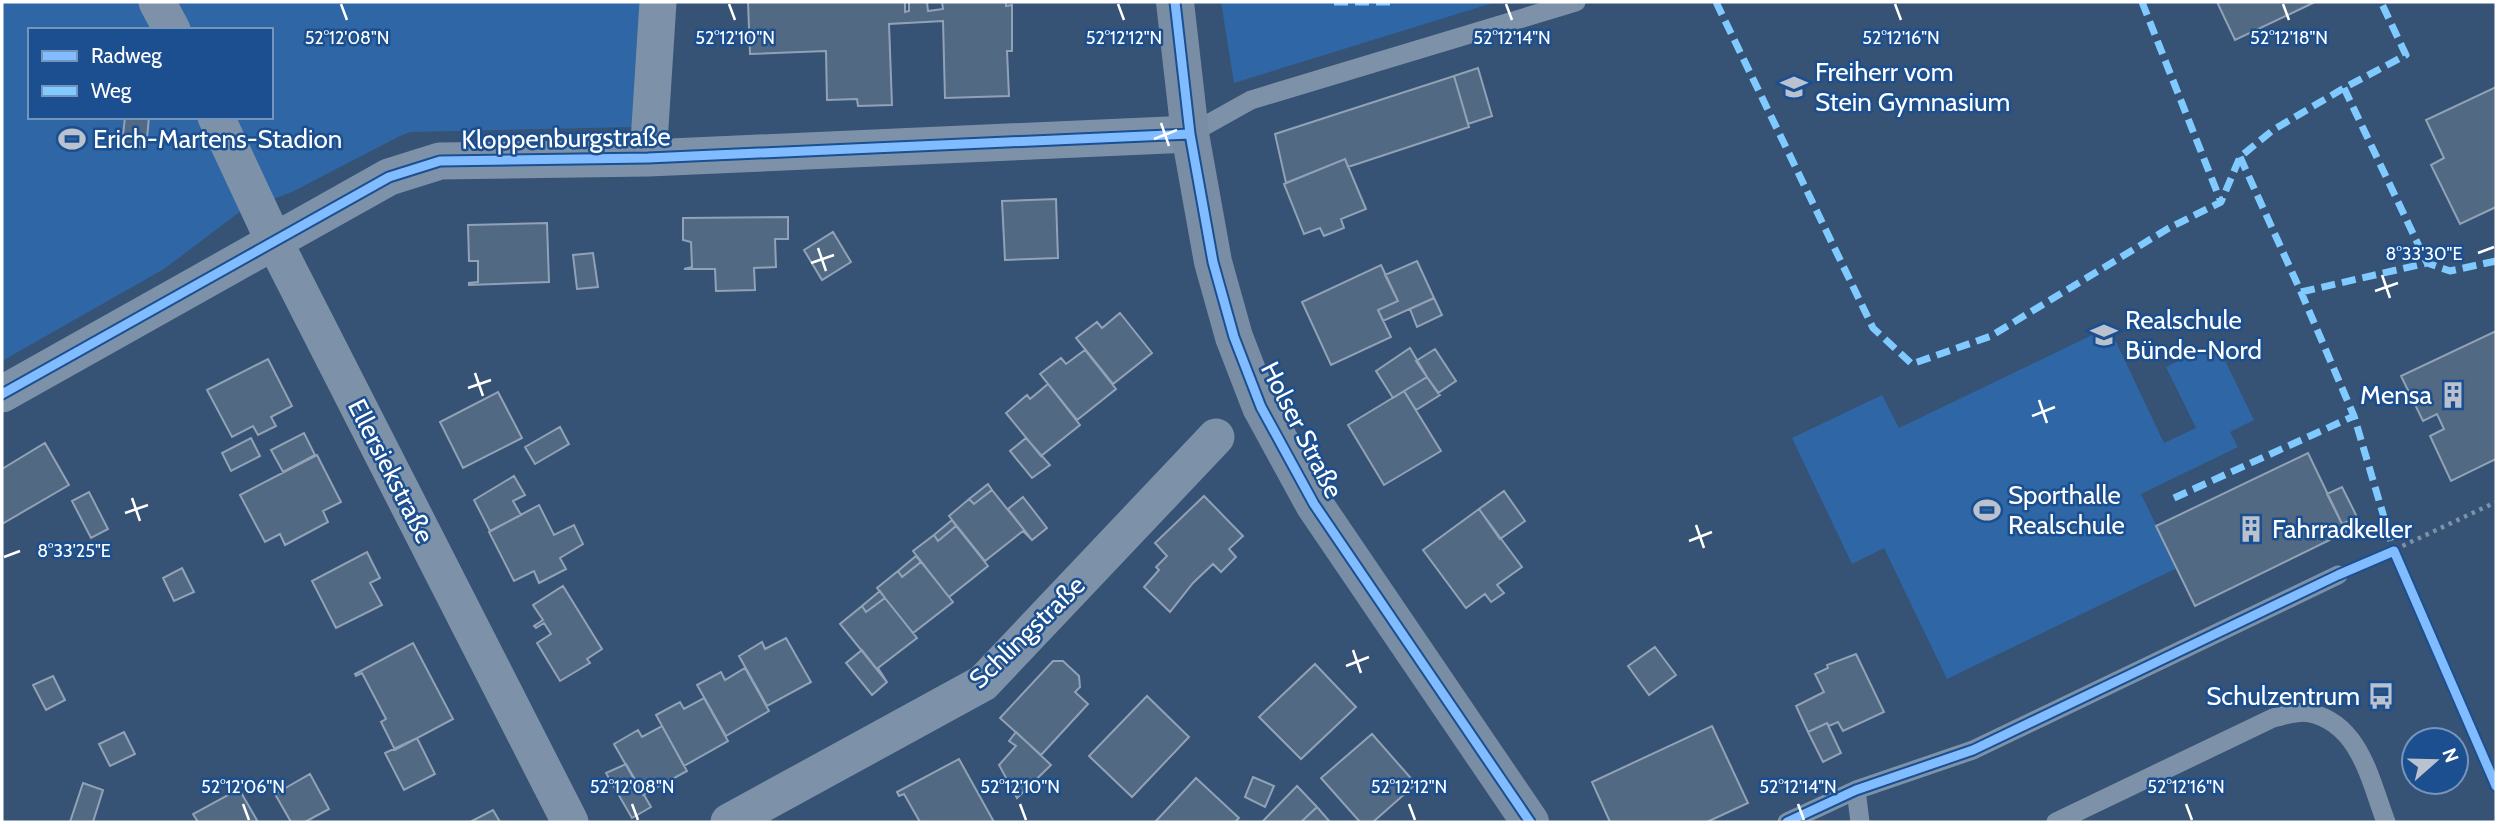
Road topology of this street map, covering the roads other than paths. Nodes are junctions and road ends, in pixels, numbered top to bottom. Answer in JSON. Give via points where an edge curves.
{"nodes":[{"id":1,"x":157,"y":2,"type":"edge"},
{"id":2,"x":658,"y":2,"type":"edge"},
{"id":3,"x":1175,"y":2,"type":"edge"},
{"id":4,"x":1576,"y":2,"type":"edge"},
{"id":5,"x":171,"y":28,"type":"edge"},
{"id":6,"x":217,"y":119,"type":"edge"},
{"id":7,"x":1189,"y":134,"type":"junction"},
{"id":8,"x":648,"y":158,"type":"junction"},
{"id":9,"x":274,"y":241,"type":"junction"},
{"id":10,"x":2,"y":394,"type":"edge"},
{"id":11,"x":1216,"y":437,"type":"dead end"},
{"id":12,"x":2338,"y":575,"type":"dead end"},
{"id":13,"x":1856,"y":790,"type":"junction"},
{"id":14,"x":570,"y":822,"type":"edge"},
{"id":15,"x":729,"y":822,"type":"edge"},
{"id":16,"x":1530,"y":822,"type":"edge"},
{"id":17,"x":1787,"y":822,"type":"edge"},
{"id":18,"x":1860,"y":822,"type":"edge"},
{"id":19,"x":2056,"y":822,"type":"edge"},
{"id":20,"x":2386,"y":822,"type":"edge"}],
"edges":[{"from":1,"to":5,"type":"street"},
{"from":2,"to":8,"type":"street","name":"Kloppenburgstraße"},
{"from":3,"to":7,"type":"main road","name":"Holser Straße"},
{"from":4,"to":7,"type":"lane","via":[[1251,100]]},
{"from":6,"to":9,"type":"street","name":"Ellersiekstraße"},
{"from":7,"to":8,"type":"street","name":"Kloppenburgstraße"},
{"from":7,"to":16,"type":"main road","name":"Holser Straße","via":[[1213,262],[1261,408],[1314,504]]},
{"from":8,"to":9,"type":"street","name":"Kloppenburgstraße","via":[[440,161],[389,177]]},
{"from":9,"to":10,"type":"street","name":"Kloppenburgstraße"},
{"from":9,"to":14,"type":"street","name":"Ellersiekstraße"},
{"from":11,"to":15,"type":"street","name":"Schlingstraße","via":[[983,683]]},
{"from":12,"to":13,"type":"lane","via":[[1973,750]]},
{"from":13,"to":17,"type":"lane"},
{"from":13,"to":18,"type":"lane"},
{"from":19,"to":20,"type":"lane","via":[[2273,718],[2308,712],[2340,726],[2359,749]]}]}
